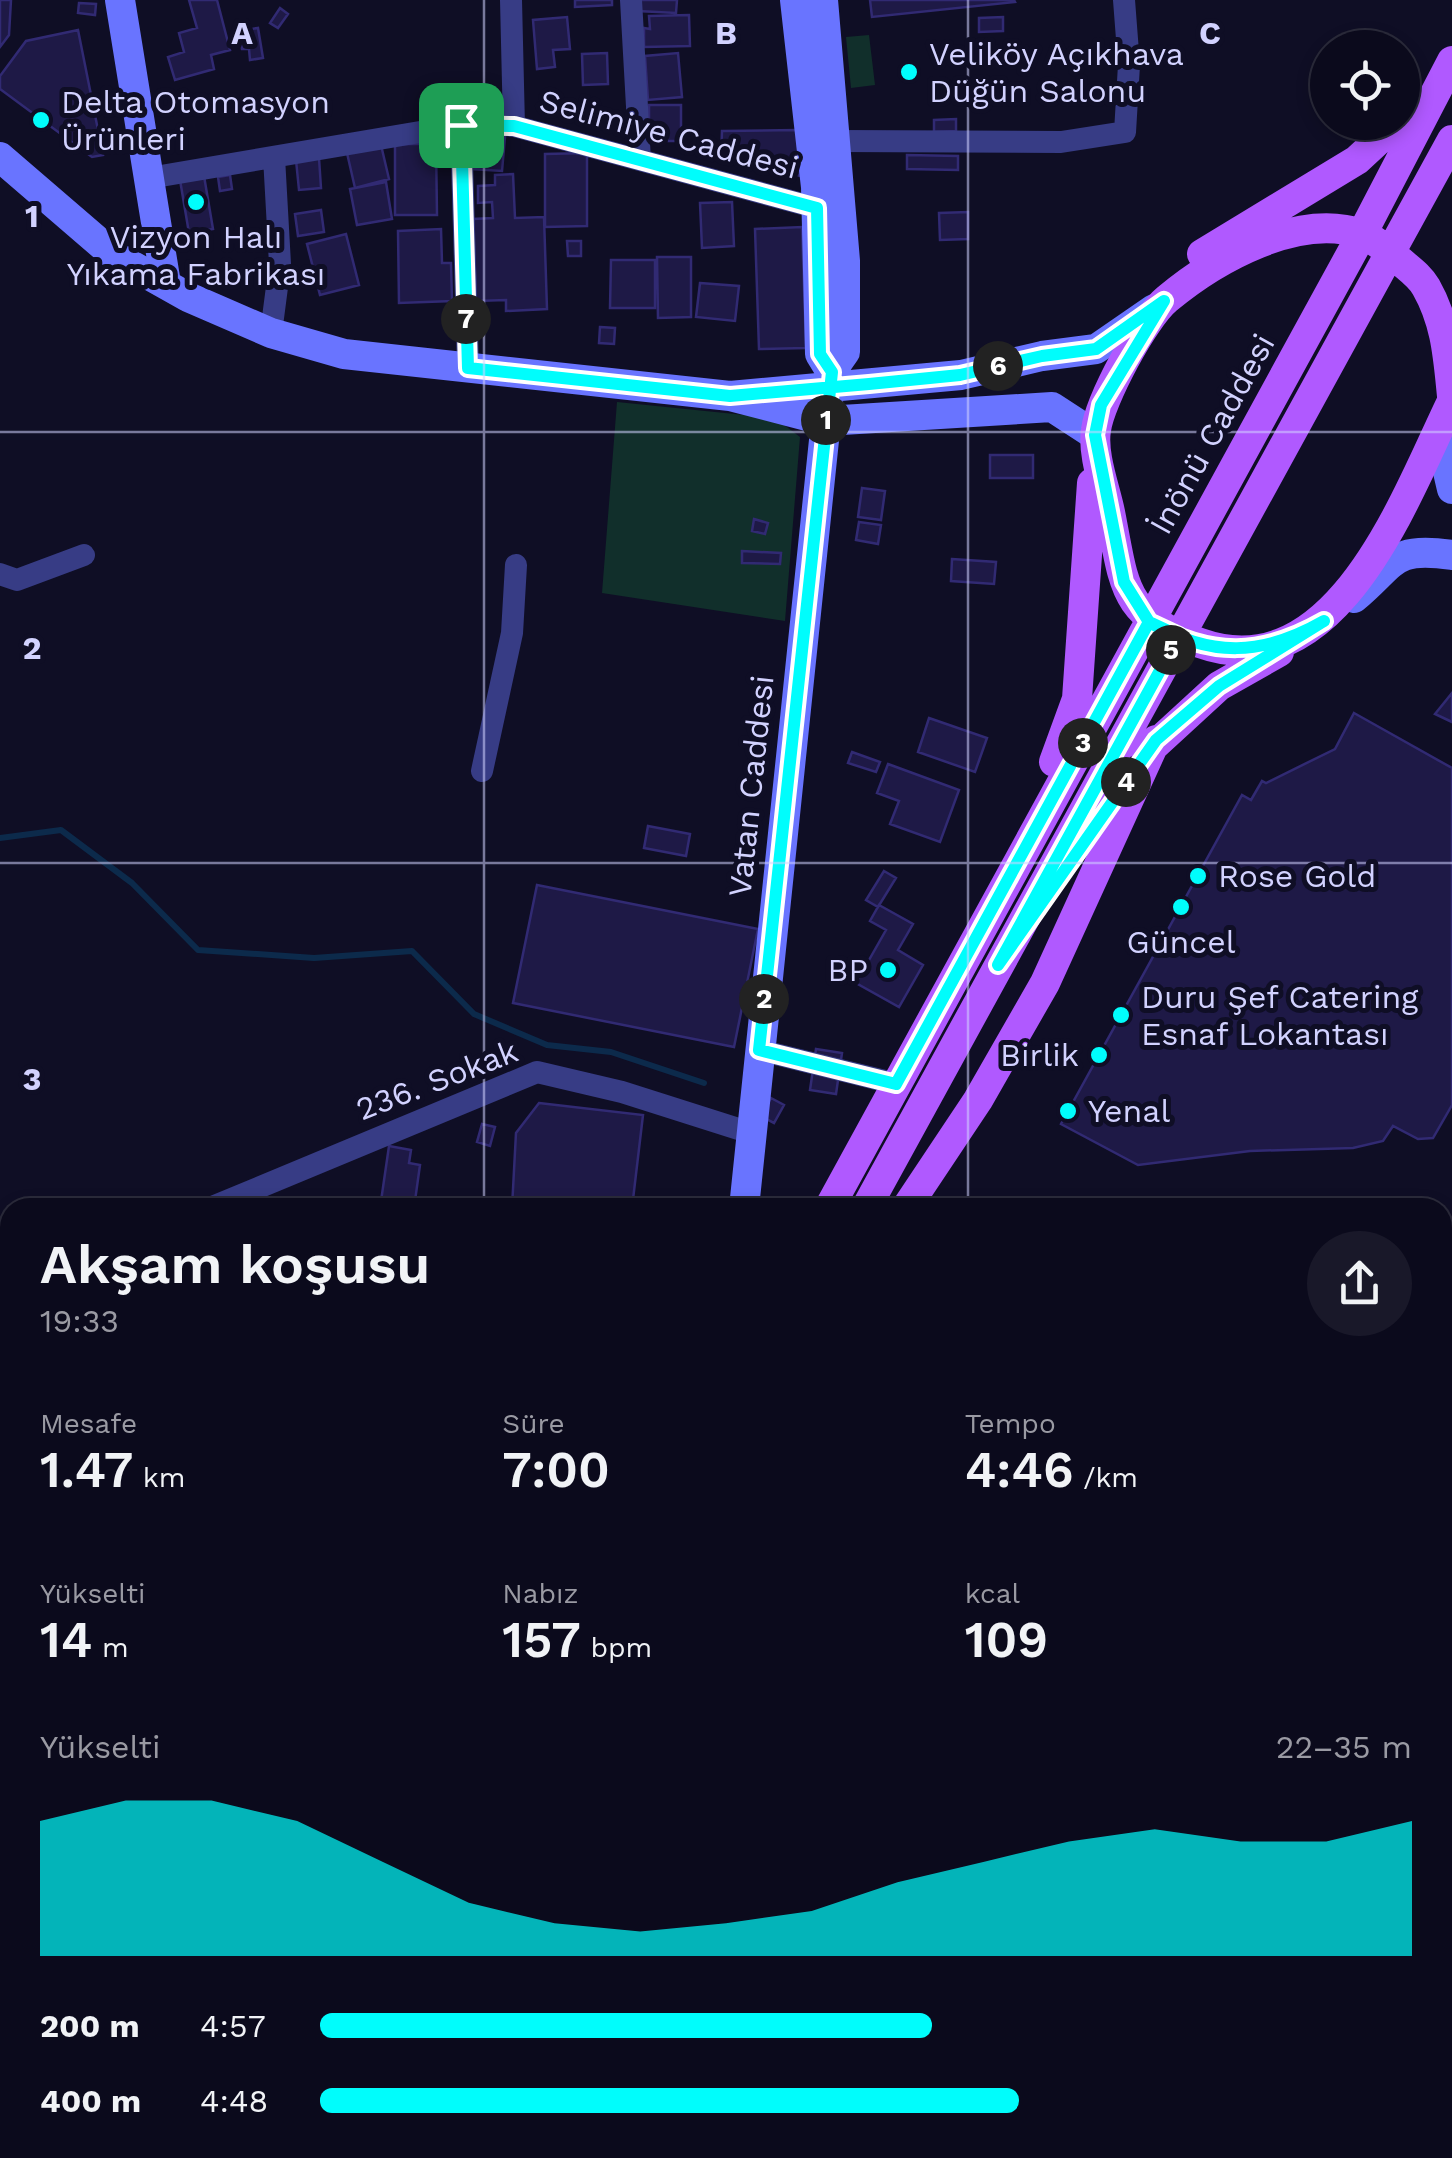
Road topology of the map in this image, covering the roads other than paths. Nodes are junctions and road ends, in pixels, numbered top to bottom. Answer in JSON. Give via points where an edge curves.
{"nodes":[{"id":1,"x":120,"y":0,"type":"edge"},
{"id":2,"x":511,"y":0,"type":"edge"},
{"id":3,"x":631,"y":0,"type":"edge"},
{"id":4,"x":795,"y":0,"type":"edge"},
{"id":5,"x":823,"y":0,"type":"edge"},
{"id":6,"x":1124,"y":0,"type":"edge"},
{"id":7,"x":1452,"y":51,"type":"edge"},
{"id":8,"x":1452,"y":61,"type":"edge"},
{"id":9,"x":1420,"y":93,"type":"edge"},
{"id":10,"x":461,"y":125,"type":"junction"},
{"id":11,"x":514,"y":126,"type":"junction"},
{"id":12,"x":1378,"y":140,"type":"edge"},
{"id":13,"x":1452,"y":140,"type":"edge"},
{"id":14,"x":836,"y":141,"type":"junction"},
{"id":15,"x":274,"y":157,"type":"junction"},
{"id":16,"x":0,"y":158,"type":"edge"},
{"id":17,"x":640,"y":160,"type":"junction"},
{"id":18,"x":148,"y":178,"type":"junction"},
{"id":19,"x":817,"y":208,"type":"junction"},
{"id":20,"x":1362,"y":234,"type":"junction"},
{"id":21,"x":1392,"y":254,"type":"junction"},
{"id":22,"x":166,"y":284,"type":"junction"},
{"id":23,"x":1164,"y":301,"type":"junction"},
{"id":24,"x":270,"y":333,"type":"junction"},
{"id":25,"x":468,"y":368,"type":"junction"},
{"id":26,"x":831,"y":380,"type":"junction"},
{"id":27,"x":730,"y":396,"type":"junction"},
{"id":28,"x":1452,"y":400,"type":"edge"},
{"id":29,"x":826,"y":421,"type":"junction"},
{"id":30,"x":1095,"y":435,"type":"junction"},
{"id":31,"x":1452,"y":489,"type":"edge"},
{"id":32,"x":84,"y":554,"type":"dead end"},
{"id":33,"x":1452,"y":555,"type":"edge"},
{"id":34,"x":516,"y":565,"type":"dead end"},
{"id":35,"x":0,"y":574,"type":"edge"},
{"id":36,"x":1324,"y":621,"type":"junction"},
{"id":37,"x":1149,"y":622,"type":"junction"},
{"id":38,"x":1179,"y":636,"type":"junction"},
{"id":39,"x":1156,"y":740,"type":"junction"},
{"id":40,"x":482,"y":771,"type":"dead end"},
{"id":41,"x":970,"y":949,"type":"junction"},
{"id":42,"x":998,"y":965,"type":"junction"},
{"id":43,"x":759,"y":1050,"type":"junction"},
{"id":44,"x":896,"y":1084,"type":"junction"},
{"id":45,"x":751,"y":1133,"type":"junction"},
{"id":46,"x":282,"y":1177,"type":"junction"},
{"id":47,"x":233,"y":1198,"type":"edge"},
{"id":48,"x":270,"y":1198,"type":"edge"},
{"id":49,"x":745,"y":1198,"type":"edge"},
{"id":50,"x":834,"y":1198,"type":"edge"},
{"id":51,"x":871,"y":1198,"type":"edge"},
{"id":52,"x":913,"y":1198,"type":"edge"}],
"edges":[{"from":1,"to":18,"type":"main road"},
{"from":2,"to":11,"type":"street"},
{"from":3,"to":17,"type":"street"},
{"from":4,"to":19,"type":"main road","name":"Vatan Caddesi"},
{"from":5,"to":14,"type":"main road","name":"Vatan Caddesi"},
{"from":6,"to":14,"type":"street","via":[[1125,132],[1061,142]]},
{"from":7,"to":9,"type":"main road"},
{"from":8,"to":20,"type":"main road","name":"İnönü Caddesi"},
{"from":10,"to":11,"type":"street","name":"Selimiye Caddesi"},
{"from":10,"to":15,"type":"street","name":"Selimiye Caddesi"},
{"from":10,"to":25,"type":"street"},
{"from":11,"to":17,"type":"street","name":"Selimiye Caddesi"},
{"from":12,"to":23,"type":"main road","via":[[1357,160],[1200,255]]},
{"from":13,"to":21,"type":"main road"},
{"from":14,"to":26,"type":"main road","name":"Vatan Caddesi","via":[[845,352]]},
{"from":15,"to":18,"type":"street","name":"Selimiye Caddesi"},
{"from":15,"to":24,"type":"street","via":[[280,264]]},
{"from":16,"to":22,"type":"main road","via":[[115,256]]},
{"from":17,"to":19,"type":"street","name":"Selimiye Caddesi"},
{"from":18,"to":22,"type":"main road"},
{"from":19,"to":26,"type":"main road","name":"Vatan Caddesi","via":[[820,354]]},
{"from":20,"to":21,"type":"main road"},
{"from":20,"to":23,"type":"main road","via":[[1314,230],[1257,244]]},
{"from":20,"to":37,"type":"main road","name":"İnönü Caddesi"},
{"from":21,"to":28,"type":"main road","via":[[1424,283],[1446,331]]},
{"from":21,"to":38,"type":"main road"},
{"from":22,"to":24,"type":"main road"},
{"from":23,"to":26,"type":"main road","via":[[1096,349],[960,375]]},
{"from":23,"to":30,"type":"main road","via":[[1101,405]]},
{"from":24,"to":25,"type":"main road","via":[[344,354]]},
{"from":25,"to":27,"type":"main road"},
{"from":26,"to":27,"type":"main road"},
{"from":26,"to":29,"type":"main road","name":"Vatan Caddesi"},
{"from":27,"to":29,"type":"main road"},
{"from":28,"to":31,"type":"main road","via":[[1445,459]]},
{"from":28,"to":36,"type":"main road","via":[[1378,549]]},
{"from":29,"to":30,"type":"main road","via":[[1052,407]]},
{"from":29,"to":43,"type":"main road","name":"Vatan Caddesi"},
{"from":30,"to":37,"type":"main road","via":[[1124,582]]},
{"from":30,"to":41,"type":"main road","via":[[1076,699],[1067,734]]},
{"from":32,"to":35,"type":"street","via":[[16,580]]},
{"from":33,"to":36,"type":"main road","via":[[1414,549]]},
{"from":34,"to":40,"type":"street","via":[[512,633]]},
{"from":36,"to":38,"type":"main road","via":[[1252,650]]},
{"from":36,"to":39,"type":"main road","via":[[1219,686]]},
{"from":37,"to":38,"type":"main road"},
{"from":37,"to":41,"type":"main road","name":"İnönü Caddesi"},
{"from":38,"to":42,"type":"main road"},
{"from":39,"to":42,"type":"main road"},
{"from":39,"to":52,"type":"main road","via":[[1046,983]]},
{"from":41,"to":44,"type":"main road","name":"İnönü Caddesi"},
{"from":42,"to":51,"type":"main road"},
{"from":43,"to":44,"type":"street"},
{"from":43,"to":45,"type":"main road","name":"Vatan Caddesi"},
{"from":44,"to":50,"type":"main road","name":"İnönü Caddesi"},
{"from":45,"to":46,"type":"street","name":"236. Sokak","via":[[537,1072]]},
{"from":45,"to":49,"type":"main road","name":"Vatan Caddesi"},
{"from":46,"to":47,"type":"street","name":"236. Sokak"},
{"from":46,"to":48,"type":"street"}]}
